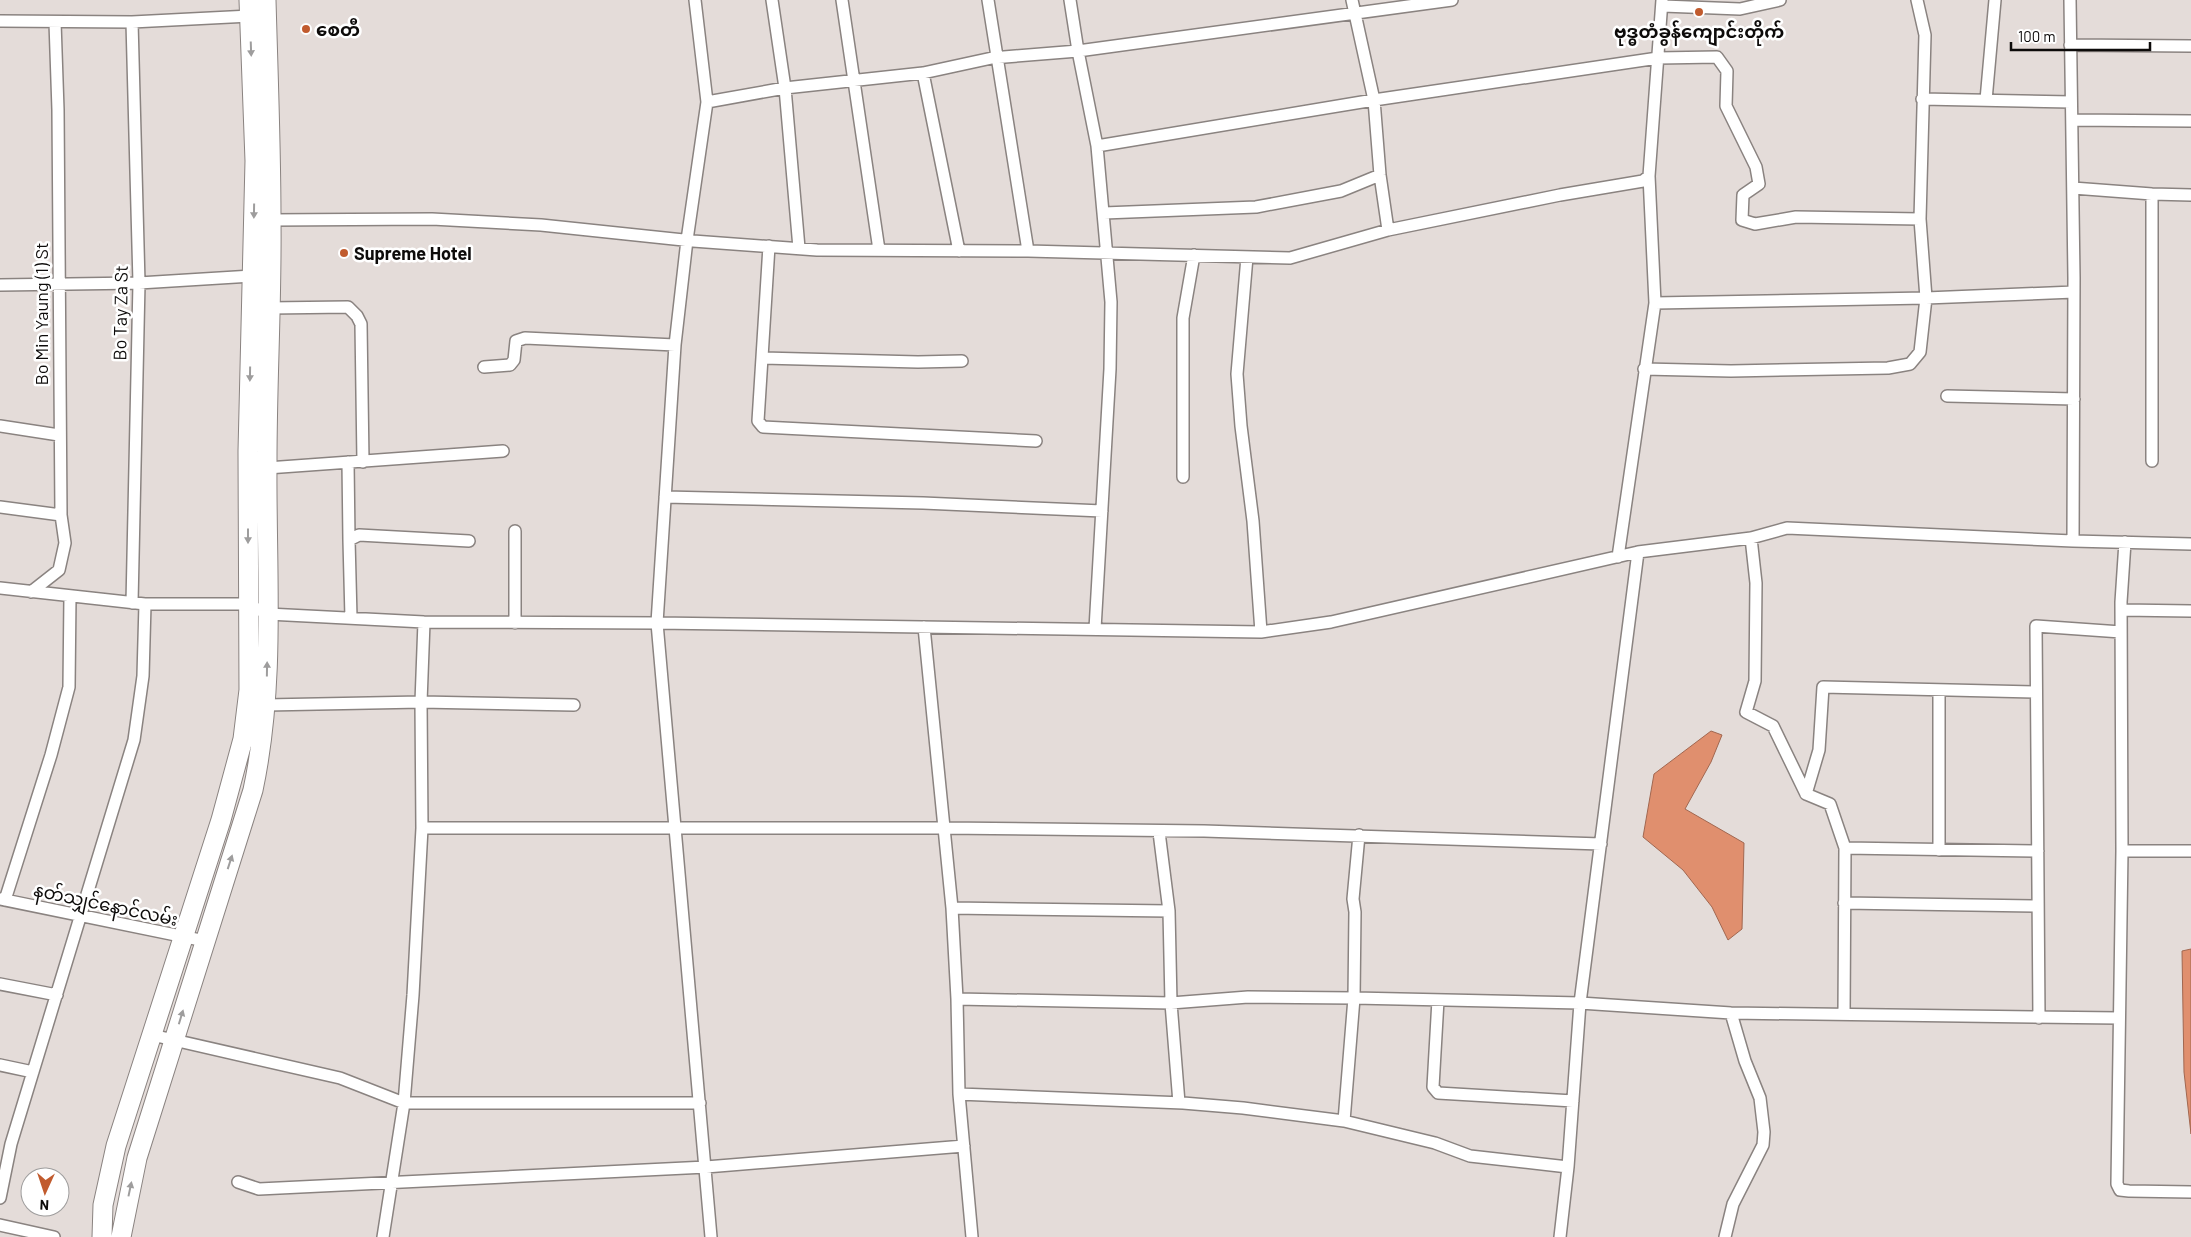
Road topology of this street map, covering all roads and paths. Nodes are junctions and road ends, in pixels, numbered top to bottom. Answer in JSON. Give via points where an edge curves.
{"nodes":[{"id":1,"x":266,"y":0,"type":"edge"},
{"id":2,"x":695,"y":0,"type":"edge"},
{"id":3,"x":772,"y":0,"type":"edge"},
{"id":4,"x":842,"y":0,"type":"edge"},
{"id":5,"x":988,"y":0,"type":"edge"},
{"id":6,"x":1070,"y":0,"type":"edge"},
{"id":7,"x":1352,"y":0,"type":"edge"},
{"id":8,"x":1452,"y":0,"type":"edge"},
{"id":9,"x":1780,"y":0,"type":"edge"},
{"id":10,"x":1917,"y":0,"type":"edge"},
{"id":11,"x":1995,"y":0,"type":"edge"},
{"id":12,"x":2070,"y":0,"type":"edge"},
{"id":13,"x":1663,"y":3,"type":"edge"},
{"id":14,"x":250,"y":8,"type":"edge"},
{"id":15,"x":1355,"y":12,"type":"junction"},
{"id":16,"x":0,"y":21,"type":"edge"},
{"id":17,"x":56,"y":22,"type":"junction"},
{"id":18,"x":132,"y":22,"type":"junction"},
{"id":19,"x":2070,"y":45,"type":"junction"},
{"id":20,"x":2191,"y":46,"type":"edge"},
{"id":21,"x":1078,"y":51,"type":"junction"},
{"id":22,"x":997,"y":58,"type":"junction"},
{"id":23,"x":1658,"y":58,"type":"junction"},
{"id":24,"x":923,"y":73,"type":"junction"},
{"id":25,"x":855,"y":80,"type":"junction"},
{"id":26,"x":785,"y":88,"type":"junction"},
{"id":27,"x":1922,"y":98,"type":"junction"},
{"id":28,"x":1374,"y":100,"type":"junction"},
{"id":29,"x":1986,"y":100,"type":"junction"},
{"id":30,"x":707,"y":102,"type":"junction"},
{"id":31,"x":2071,"y":102,"type":"junction"},
{"id":32,"x":2072,"y":120,"type":"junction"},
{"id":33,"x":2191,"y":122,"type":"edge"},
{"id":34,"x":1097,"y":146,"type":"junction"},
{"id":35,"x":1380,"y":175,"type":"junction"},
{"id":36,"x":1649,"y":176,"type":"junction"},
{"id":37,"x":2073,"y":188,"type":"junction"},
{"id":38,"x":2152,"y":194,"type":"junction"},
{"id":39,"x":2191,"y":195,"type":"edge"},
{"id":40,"x":1104,"y":213,"type":"junction"},
{"id":41,"x":1920,"y":219,"type":"junction"},
{"id":42,"x":271,"y":220,"type":"junction"},
{"id":43,"x":1388,"y":230,"type":"junction"},
{"id":44,"x":687,"y":240,"type":"junction"},
{"id":45,"x":769,"y":246,"type":"junction"},
{"id":46,"x":799,"y":248,"type":"junction"},
{"id":47,"x":878,"y":250,"type":"junction"},
{"id":48,"x":959,"y":251,"type":"junction"},
{"id":49,"x":1028,"y":252,"type":"junction"},
{"id":50,"x":1106,"y":253,"type":"junction"},
{"id":51,"x":1194,"y":255,"type":"junction"},
{"id":52,"x":1247,"y":257,"type":"junction"},
{"id":53,"x":252,"y":276,"type":"junction"},
{"id":54,"x":139,"y":282,"type":"junction"},
{"id":55,"x":0,"y":284,"type":"edge"},
{"id":56,"x":59,"y":284,"type":"junction"},
{"id":57,"x":2074,"y":292,"type":"junction"},
{"id":58,"x":1926,"y":298,"type":"junction"},
{"id":59,"x":1655,"y":303,"type":"junction"},
{"id":60,"x":269,"y":308,"type":"junction"},
{"id":61,"x":675,"y":346,"type":"junction"},
{"id":62,"x":763,"y":358,"type":"junction"},
{"id":63,"x":962,"y":361,"type":"dead end"},
{"id":64,"x":484,"y":367,"type":"dead end"},
{"id":65,"x":1644,"y":369,"type":"junction"},
{"id":66,"x":1947,"y":396,"type":"dead end"},
{"id":67,"x":2074,"y":400,"type":"junction"},
{"id":68,"x":0,"y":426,"type":"edge"},
{"id":69,"x":59,"y":436,"type":"junction"},
{"id":70,"x":1036,"y":441,"type":"dead end"},
{"id":71,"x":503,"y":451,"type":"dead end"},
{"id":72,"x":2152,"y":461,"type":"dead end"},
{"id":73,"x":348,"y":462,"type":"junction"},
{"id":74,"x":363,"y":462,"type":"junction"},
{"id":75,"x":267,"y":468,"type":"junction"},
{"id":76,"x":1183,"y":477,"type":"dead end"},
{"id":77,"x":665,"y":497,"type":"junction"},
{"id":78,"x":0,"y":507,"type":"edge"},
{"id":79,"x":1102,"y":511,"type":"junction"},
{"id":80,"x":60,"y":515,"type":"junction"},
{"id":81,"x":515,"y":531,"type":"dead end"},
{"id":82,"x":1751,"y":538,"type":"junction"},
{"id":83,"x":349,"y":540,"type":"junction"},
{"id":84,"x":469,"y":541,"type":"dead end"},
{"id":85,"x":2073,"y":541,"type":"junction"},
{"id":86,"x":2125,"y":542,"type":"junction"},
{"id":87,"x":2191,"y":544,"type":"edge"},
{"id":88,"x":1638,"y":552,"type":"junction"},
{"id":89,"x":1618,"y":557,"type":"junction"},
{"id":90,"x":0,"y":588,"type":"edge"},
{"id":91,"x":31,"y":592,"type":"junction"},
{"id":92,"x":70,"y":596,"type":"junction"},
{"id":93,"x":132,"y":603,"type":"junction"},
{"id":94,"x":145,"y":604,"type":"junction"},
{"id":95,"x":247,"y":604,"type":"junction"},
{"id":96,"x":2122,"y":610,"type":"junction"},
{"id":97,"x":2191,"y":611,"type":"edge"},
{"id":98,"x":268,"y":614,"type":"junction"},
{"id":99,"x":350,"y":618,"type":"junction"},
{"id":100,"x":424,"y":622,"type":"junction"},
{"id":101,"x":514,"y":623,"type":"junction"},
{"id":102,"x":657,"y":623,"type":"junction"},
{"id":103,"x":924,"y":627,"type":"junction"},
{"id":104,"x":1095,"y":629,"type":"junction"},
{"id":105,"x":1261,"y":632,"type":"junction"},
{"id":106,"x":2121,"y":632,"type":"junction"},
{"id":107,"x":1940,"y":690,"type":"junction"},
{"id":108,"x":2036,"y":692,"type":"junction"},
{"id":109,"x":421,"y":702,"type":"junction"},
{"id":110,"x":266,"y":704,"type":"junction"},
{"id":111,"x":574,"y":705,"type":"dead end"},
{"id":112,"x":1806,"y":794,"type":"junction"},
{"id":113,"x":220,"y":820,"type":"junction"},
{"id":114,"x":422,"y":828,"type":"junction"},
{"id":115,"x":943,"y":828,"type":"junction"},
{"id":116,"x":674,"y":829,"type":"junction"},
{"id":117,"x":240,"y":831,"type":"junction"},
{"id":118,"x":1159,"y":832,"type":"junction"},
{"id":119,"x":1359,"y":835,"type":"junction"},
{"id":120,"x":1601,"y":844,"type":"junction"},
{"id":121,"x":1845,"y":848,"type":"junction"},
{"id":122,"x":1940,"y":850,"type":"junction"},
{"id":123,"x":2038,"y":851,"type":"junction"},
{"id":124,"x":2122,"y":851,"type":"junction"},
{"id":125,"x":2191,"y":851,"type":"edge"},
{"id":126,"x":2,"y":900,"type":"edge"},
{"id":127,"x":1844,"y":903,"type":"junction"},
{"id":128,"x":2038,"y":906,"type":"junction"},
{"id":129,"x":952,"y":908,"type":"junction"},
{"id":130,"x":1169,"y":911,"type":"junction"},
{"id":131,"x":80,"y":917,"type":"junction"},
{"id":132,"x":183,"y":937,"type":"junction"},
{"id":133,"x":205,"y":941,"type":"junction"},
{"id":134,"x":0,"y":984,"type":"edge"},
{"id":135,"x":57,"y":995,"type":"junction"},
{"id":136,"x":1354,"y":998,"type":"junction"},
{"id":137,"x":957,"y":999,"type":"junction"},
{"id":138,"x":1438,"y":1000,"type":"junction"},
{"id":139,"x":1171,"y":1003,"type":"junction"},
{"id":140,"x":1580,"y":1003,"type":"junction"},
{"id":141,"x":1731,"y":1013,"type":"junction"},
{"id":142,"x":1844,"y":1014,"type":"junction"},
{"id":143,"x":2039,"y":1018,"type":"junction"},
{"id":144,"x":2119,"y":1018,"type":"junction"},
{"id":145,"x":152,"y":1035,"type":"junction"},
{"id":146,"x":174,"y":1040,"type":"junction"},
{"id":147,"x":0,"y":1065,"type":"edge"},
{"id":148,"x":33,"y":1072,"type":"junction"},
{"id":149,"x":959,"y":1094,"type":"junction"},
{"id":150,"x":1573,"y":1102,"type":"junction"},
{"id":151,"x":404,"y":1103,"type":"junction"},
{"id":152,"x":700,"y":1103,"type":"junction"},
{"id":153,"x":1179,"y":1103,"type":"junction"},
{"id":154,"x":1344,"y":1121,"type":"junction"},
{"id":155,"x":5,"y":1143,"type":"edge"},
{"id":156,"x":964,"y":1146,"type":"junction"},
{"id":157,"x":706,"y":1167,"type":"junction"},
{"id":158,"x":1568,"y":1167,"type":"junction"},
{"id":159,"x":238,"y":1182,"type":"dead end"},
{"id":160,"x":391,"y":1182,"type":"junction"},
{"id":161,"x":2191,"y":1192,"type":"edge"},
{"id":162,"x":0,"y":1198,"type":"edge"},
{"id":163,"x":0,"y":1225,"type":"edge"},
{"id":164,"x":54,"y":1237,"type":"edge"},
{"id":165,"x":102,"y":1237,"type":"edge"},
{"id":166,"x":121,"y":1237,"type":"edge"},
{"id":167,"x":383,"y":1237,"type":"edge"},
{"id":168,"x":711,"y":1237,"type":"edge"},
{"id":169,"x":972,"y":1237,"type":"edge"},
{"id":170,"x":1560,"y":1237,"type":"edge"},
{"id":171,"x":1725,"y":1237,"type":"edge"}],
"edges":[{"from":1,"to":42,"type":"highway"},
{"from":2,"to":30,"type":"street"},
{"from":3,"to":26,"type":"street"},
{"from":4,"to":25,"type":"street"},
{"from":5,"to":22,"type":"street"},
{"from":6,"to":21,"type":"street"},
{"from":7,"to":15,"type":"street"},
{"from":8,"to":15,"type":"street"},
{"from":9,"to":13,"type":"street","via":[[1740,9]]},
{"from":10,"to":27,"type":"street","via":[[1925,36]]},
{"from":11,"to":29,"type":"street"},
{"from":12,"to":19,"type":"street"},
{"from":13,"to":23,"type":"street"},
{"from":14,"to":18,"type":"street"},
{"from":14,"to":53,"type":"highway","one_way":true,"via":[[255,161]]},
{"from":15,"to":21,"type":"street"},
{"from":15,"to":28,"type":"street"},
{"from":16,"to":17,"type":"street"},
{"from":17,"to":18,"type":"street"},
{"from":17,"to":56,"type":"street","name":"Bo Min Yaung (1) St"},
{"from":18,"to":54,"type":"street","name":"Bo Tay Za St"},
{"from":19,"to":20,"type":"street"},
{"from":19,"to":31,"type":"street"},
{"from":21,"to":22,"type":"street"},
{"from":21,"to":34,"type":"street"},
{"from":22,"to":24,"type":"street"},
{"from":22,"to":49,"type":"street"},
{"from":23,"to":28,"type":"street"},
{"from":23,"to":36,"type":"street"},
{"from":23,"to":41,"type":"street","via":[[1717,57],[1728,71],[1726,106],[1756,166],[1759,184],[1743,195],[1742,220],[1755,224],[1796,218]]},
{"from":24,"to":25,"type":"street"},
{"from":24,"to":48,"type":"street"},
{"from":25,"to":26,"type":"street"},
{"from":25,"to":47,"type":"street"},
{"from":26,"to":30,"type":"street"},
{"from":26,"to":46,"type":"street"},
{"from":27,"to":29,"type":"street"},
{"from":27,"to":41,"type":"street"},
{"from":28,"to":34,"type":"street"},
{"from":28,"to":35,"type":"street"},
{"from":29,"to":31,"type":"street"},
{"from":30,"to":44,"type":"street"},
{"from":31,"to":32,"type":"street"},
{"from":32,"to":33,"type":"street"},
{"from":32,"to":37,"type":"street"},
{"from":34,"to":40,"type":"street"},
{"from":35,"to":40,"type":"street","via":[[1341,191],[1256,207]]},
{"from":35,"to":43,"type":"street"},
{"from":36,"to":43,"type":"street","via":[[1643,181]]},
{"from":36,"to":59,"type":"street"},
{"from":37,"to":38,"type":"street"},
{"from":37,"to":57,"type":"street"},
{"from":38,"to":39,"type":"street"},
{"from":38,"to":72,"type":"street"},
{"from":40,"to":50,"type":"street"},
{"from":41,"to":58,"type":"street"},
{"from":42,"to":44,"type":"street","via":[[432,220],[541,225]]},
{"from":42,"to":60,"type":"highway"},
{"from":43,"to":52,"type":"street","via":[[1290,258]]},
{"from":44,"to":45,"type":"street"},
{"from":44,"to":61,"type":"street"},
{"from":45,"to":46,"type":"street"},
{"from":45,"to":62,"type":"street"},
{"from":46,"to":47,"type":"street"},
{"from":47,"to":48,"type":"street"},
{"from":48,"to":49,"type":"street"},
{"from":49,"to":50,"type":"street"},
{"from":50,"to":51,"type":"street"},
{"from":50,"to":79,"type":"street","via":[[1111,302],[1110,370]]},
{"from":51,"to":52,"type":"street"},
{"from":51,"to":76,"type":"street","via":[[1183,318]]},
{"from":52,"to":105,"type":"street","via":[[1238,374]]},
{"from":53,"to":54,"type":"street"},
{"from":53,"to":95,"type":"highway","one_way":true},
{"from":54,"to":56,"type":"street"},
{"from":54,"to":93,"type":"street","name":"Bo Tay Za St"},
{"from":55,"to":56,"type":"street"},
{"from":56,"to":69,"type":"street","name":"Bo Min Yaung (1) St"},
{"from":57,"to":58,"type":"street"},
{"from":57,"to":67,"type":"street"},
{"from":58,"to":59,"type":"street"},
{"from":58,"to":65,"type":"street","via":[[1920,352],[1910,364],[1888,368],[1731,371]]},
{"from":59,"to":65,"type":"street"},
{"from":60,"to":74,"type":"street","via":[[348,307],[357,316],[361,324]]},
{"from":60,"to":75,"type":"highway"},
{"from":61,"to":64,"type":"street","via":[[525,338],[516,341],[514,360],[510,365]]},
{"from":61,"to":77,"type":"street"},
{"from":62,"to":63,"type":"street"},
{"from":62,"to":70,"type":"street","via":[[758,421],[763,427]]},
{"from":65,"to":89,"type":"street"},
{"from":66,"to":67,"type":"street"},
{"from":67,"to":85,"type":"street"},
{"from":68,"to":69,"type":"street"},
{"from":69,"to":80,"type":"street","name":"Bo Min Yaung (1) St"},
{"from":71,"to":74,"type":"street"},
{"from":73,"to":74,"type":"street"},
{"from":73,"to":75,"type":"street"},
{"from":73,"to":83,"type":"street"},
{"from":75,"to":98,"type":"highway"},
{"from":77,"to":79,"type":"street"},
{"from":77,"to":102,"type":"street"},
{"from":78,"to":80,"type":"street"},
{"from":79,"to":104,"type":"street"},
{"from":80,"to":91,"type":"street","name":"Bo Min Yaung (1) St","via":[[66,543],[59,570]]},
{"from":81,"to":101,"type":"street"},
{"from":82,"to":85,"type":"street","via":[[1787,528]]},
{"from":82,"to":88,"type":"street"},
{"from":82,"to":112,"type":"street","via":[[1756,583],[1755,681],[1746,712],[1773,726]]},
{"from":83,"to":84,"type":"street","via":[[359,535]]},
{"from":83,"to":99,"type":"street"},
{"from":85,"to":86,"type":"street"},
{"from":86,"to":87,"type":"street"},
{"from":86,"to":96,"type":"street"},
{"from":88,"to":89,"type":"street"},
{"from":88,"to":120,"type":"street"},
{"from":89,"to":105,"type":"street","via":[[1331,622]]},
{"from":90,"to":91,"type":"street"},
{"from":91,"to":92,"type":"street"},
{"from":92,"to":93,"type":"street"},
{"from":92,"to":126,"type":"street","via":[[69,687],[51,755]]},
{"from":93,"to":94,"type":"street"},
{"from":94,"to":95,"type":"street"},
{"from":94,"to":131,"type":"street","via":[[143,676],[134,740]]},
{"from":95,"to":98,"type":"street"},
{"from":95,"to":113,"type":"highway","via":[[249,690],[243,739]]},
{"from":96,"to":97,"type":"street"},
{"from":96,"to":106,"type":"street"},
{"from":98,"to":99,"type":"street"},
{"from":110,"to":98,"type":"highway","one_way":true},
{"from":99,"to":100,"type":"street"},
{"from":100,"to":101,"type":"street"},
{"from":100,"to":109,"type":"street"},
{"from":101,"to":102,"type":"street"},
{"from":102,"to":103,"type":"street"},
{"from":102,"to":116,"type":"street"},
{"from":103,"to":104,"type":"street"},
{"from":103,"to":115,"type":"street"},
{"from":104,"to":105,"type":"street"},
{"from":106,"to":108,"type":"street","via":[[2036,626]]},
{"from":106,"to":124,"type":"street"},
{"from":107,"to":108,"type":"street"},
{"from":107,"to":112,"type":"street","via":[[1823,687],[1819,750]]},
{"from":107,"to":122,"type":"street"},
{"from":108,"to":123,"type":"street"},
{"from":109,"to":110,"type":"street"},
{"from":109,"to":111,"type":"street"},
{"from":109,"to":114,"type":"street"},
{"from":110,"to":117,"type":"highway","via":[[262,749]]},
{"from":112,"to":121,"type":"street","via":[[1830,804]]},
{"from":113,"to":117,"type":"highway"},
{"from":113,"to":132,"type":"highway"},
{"from":114,"to":116,"type":"street"},
{"from":114,"to":151,"type":"street"},
{"from":115,"to":116,"type":"street"},
{"from":115,"to":118,"type":"street"},
{"from":115,"to":129,"type":"street"},
{"from":116,"to":152,"type":"street"},
{"from":133,"to":117,"type":"highway","one_way":true},
{"from":118,"to":119,"type":"street"},
{"from":118,"to":130,"type":"street"},
{"from":119,"to":120,"type":"street"},
{"from":119,"to":136,"type":"street","via":[[1353,899]]},
{"from":120,"to":140,"type":"street"},
{"from":121,"to":122,"type":"street"},
{"from":121,"to":127,"type":"street"},
{"from":122,"to":123,"type":"street"},
{"from":123,"to":128,"type":"street"},
{"from":124,"to":125,"type":"street"},
{"from":124,"to":144,"type":"street"},
{"from":126,"to":131,"type":"street","name":"နတ်သျှင်နောင်လမ်း"},
{"from":127,"to":128,"type":"street"},
{"from":127,"to":142,"type":"street"},
{"from":128,"to":143,"type":"street"},
{"from":129,"to":130,"type":"street"},
{"from":129,"to":137,"type":"street"},
{"from":130,"to":139,"type":"street"},
{"from":131,"to":132,"type":"street","name":"နတ်သျှင်နောင်လမ်း"},
{"from":131,"to":135,"type":"street"},
{"from":132,"to":133,"type":"street","name":"နတ်သျှင်နောင်လမ်း"},
{"from":132,"to":145,"type":"highway"},
{"from":146,"to":133,"type":"highway","one_way":true},
{"from":134,"to":135,"type":"street"},
{"from":135,"to":148,"type":"street"},
{"from":136,"to":138,"type":"street"},
{"from":136,"to":139,"type":"street","via":[[1248,997]]},
{"from":136,"to":154,"type":"street"},
{"from":137,"to":139,"type":"street"},
{"from":137,"to":149,"type":"street"},
{"from":138,"to":140,"type":"street"},
{"from":138,"to":150,"type":"street","via":[[1433,1087],[1438,1093]]},
{"from":139,"to":153,"type":"street"},
{"from":140,"to":141,"type":"street"},
{"from":140,"to":150,"type":"street"},
{"from":141,"to":142,"type":"street"},
{"from":141,"to":171,"type":"street","via":[[1760,1098],[1764,1132],[1763,1144],[1733,1204]]},
{"from":142,"to":143,"type":"street"},
{"from":143,"to":144,"type":"street"},
{"from":144,"to":161,"type":"street","via":[[2117,1184],[2120,1190],[2128,1191]]},
{"from":145,"to":146,"type":"street"},
{"from":145,"to":165,"type":"highway","via":[[116,1146],[103,1205]]},
{"from":146,"to":151,"type":"street","via":[[340,1078]]},
{"from":166,"to":146,"type":"highway","one_way":true,"via":[[137,1158]]},
{"from":147,"to":148,"type":"street"},
{"from":148,"to":155,"type":"street"},
{"from":149,"to":153,"type":"street"},
{"from":149,"to":156,"type":"street"},
{"from":150,"to":158,"type":"street"},
{"from":151,"to":152,"type":"street"},
{"from":151,"to":160,"type":"street"},
{"from":152,"to":157,"type":"street"},
{"from":153,"to":154,"type":"street"},
{"from":154,"to":158,"type":"street","via":[[1435,1143],[1470,1156]]},
{"from":155,"to":162,"type":"street"},
{"from":156,"to":157,"type":"street"},
{"from":156,"to":169,"type":"street"},
{"from":157,"to":160,"type":"street"},
{"from":157,"to":168,"type":"street"},
{"from":158,"to":170,"type":"street"},
{"from":159,"to":160,"type":"street","via":[[259,1189]]},
{"from":160,"to":167,"type":"street"},
{"from":163,"to":164,"type":"street"}]}
